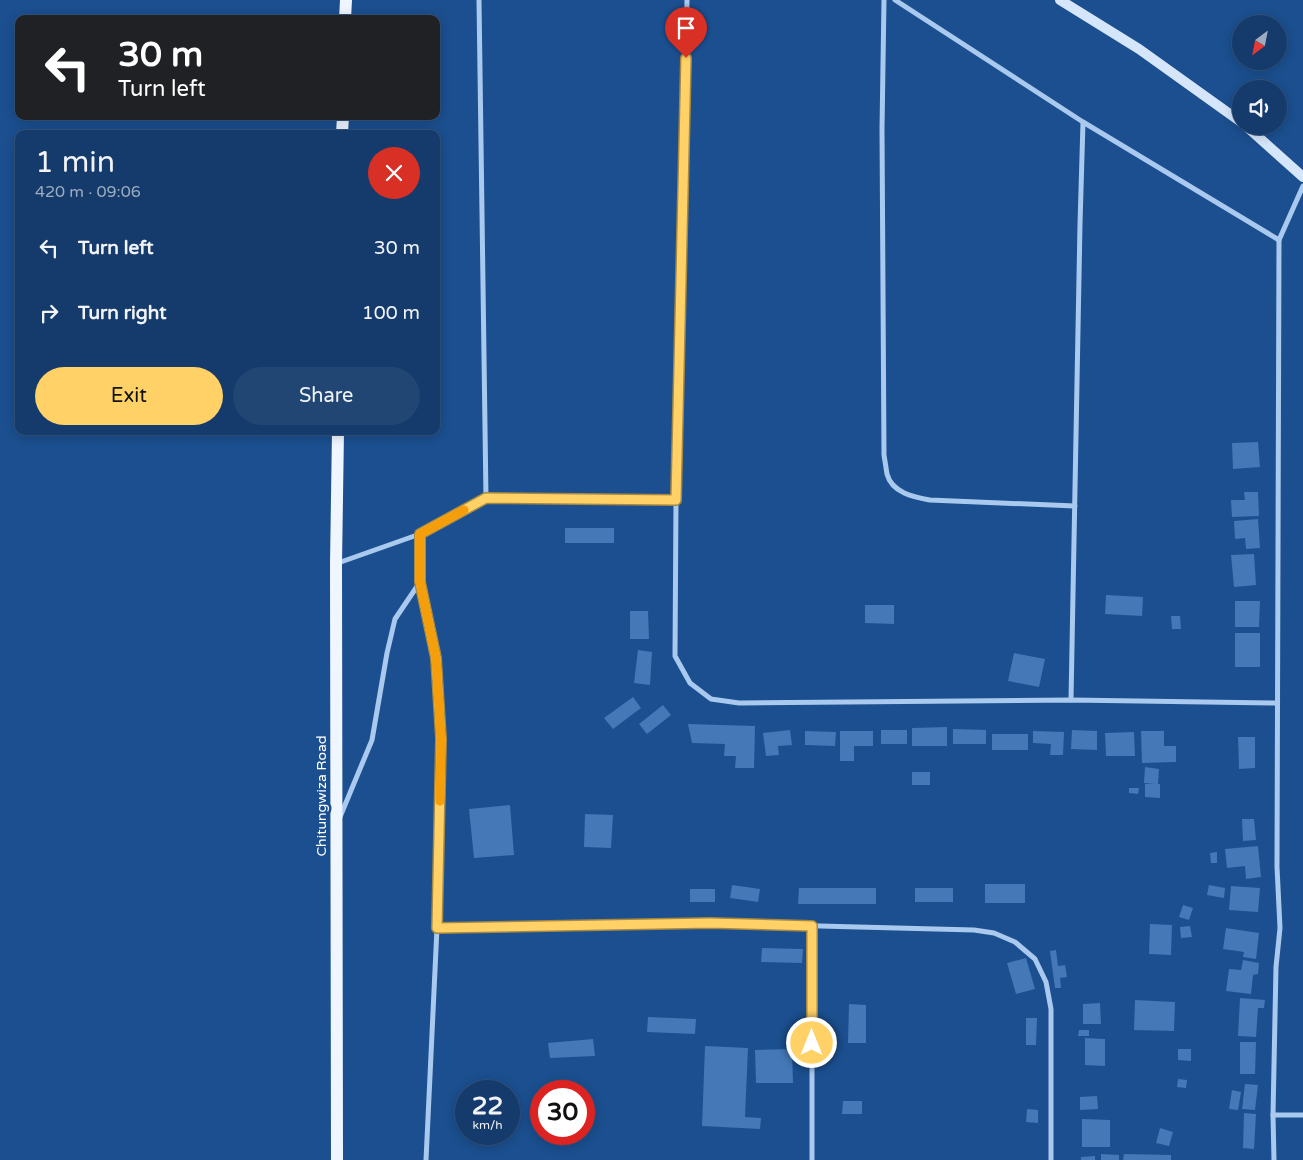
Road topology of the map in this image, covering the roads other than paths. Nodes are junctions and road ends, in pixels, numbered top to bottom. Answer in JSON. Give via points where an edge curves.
{"nodes":[{"id":1,"x":346,"y":0,"type":"edge"},
{"id":2,"x":479,"y":0,"type":"edge"},
{"id":3,"x":687,"y":0,"type":"edge"},
{"id":4,"x":884,"y":0,"type":"edge"},
{"id":5,"x":895,"y":0,"type":"edge"},
{"id":6,"x":1060,"y":0,"type":"edge"},
{"id":7,"x":345,"y":15,"type":"edge"},
{"id":8,"x":1232,"y":116,"type":"edge"},
{"id":9,"x":1083,"y":122,"type":"junction"},
{"id":10,"x":1256,"y":135,"type":"edge"},
{"id":11,"x":1303,"y":177,"type":"edge"},
{"id":12,"x":1303,"y":186,"type":"edge"},
{"id":13,"x":1279,"y":240,"type":"junction"},
{"id":14,"x":338,"y":435,"type":"edge"},
{"id":15,"x":486,"y":498,"type":"junction"},
{"id":16,"x":676,"y":500,"type":"junction"},
{"id":17,"x":1075,"y":506,"type":"junction"},
{"id":18,"x":420,"y":534,"type":"junction"},
{"id":19,"x":336,"y":564,"type":"junction"},
{"id":20,"x":420,"y":582,"type":"junction"},
{"id":21,"x":1071,"y":700,"type":"junction"},
{"id":22,"x":1277,"y":703,"type":"junction"},
{"id":23,"x":336,"y":826,"type":"junction"},
{"id":24,"x":812,"y":926,"type":"junction"},
{"id":25,"x":437,"y":928,"type":"junction"},
{"id":26,"x":1273,"y":1115,"type":"junction"},
{"id":27,"x":1303,"y":1115,"type":"edge"},
{"id":28,"x":337,"y":1160,"type":"edge"},
{"id":29,"x":426,"y":1160,"type":"edge"},
{"id":30,"x":812,"y":1160,"type":"edge"},
{"id":31,"x":1051,"y":1160,"type":"edge"},
{"id":32,"x":1274,"y":1160,"type":"edge"}],
"edges":[{"from":1,"to":7,"type":"main road"},
{"from":2,"to":15,"type":"street"},
{"from":3,"to":16,"type":"street"},
{"from":4,"to":17,"type":"street","via":[[884,454],[888,477],[896,488],[910,496],[930,500]]},
{"from":5,"to":9,"type":"street"},
{"from":6,"to":8,"type":"street","via":[[1139,49]]},
{"from":9,"to":13,"type":"street"},
{"from":9,"to":17,"type":"street"},
{"from":10,"to":11,"type":"street"},
{"from":12,"to":13,"type":"street"},
{"from":13,"to":22,"type":"street"},
{"from":14,"to":19,"type":"main road","name":"Chitungwiza Road"},
{"from":15,"to":16,"type":"street"},
{"from":15,"to":18,"type":"street"},
{"from":16,"to":21,"type":"street","via":[[675,656],[690,683],[711,699],[739,703]]},
{"from":17,"to":21,"type":"street"},
{"from":18,"to":19,"type":"street"},
{"from":18,"to":20,"type":"street"},
{"from":19,"to":23,"type":"main road","name":"Chitungwiza Road"},
{"from":20,"to":23,"type":"street","via":[[395,619],[372,740]]},
{"from":20,"to":25,"type":"street","via":[[436,658],[441,739]]},
{"from":21,"to":22,"type":"street"},
{"from":22,"to":26,"type":"street","via":[[1280,928],[1276,967]]},
{"from":23,"to":28,"type":"main road","name":"Chitungwiza Road"},
{"from":24,"to":25,"type":"street","via":[[710,923]]},
{"from":24,"to":30,"type":"street"},
{"from":24,"to":31,"type":"street","via":[[981,931],[1016,942],[1035,959],[1046,982],[1051,1009]]},
{"from":25,"to":29,"type":"street"},
{"from":26,"to":27,"type":"street"},
{"from":26,"to":32,"type":"street"}]}
